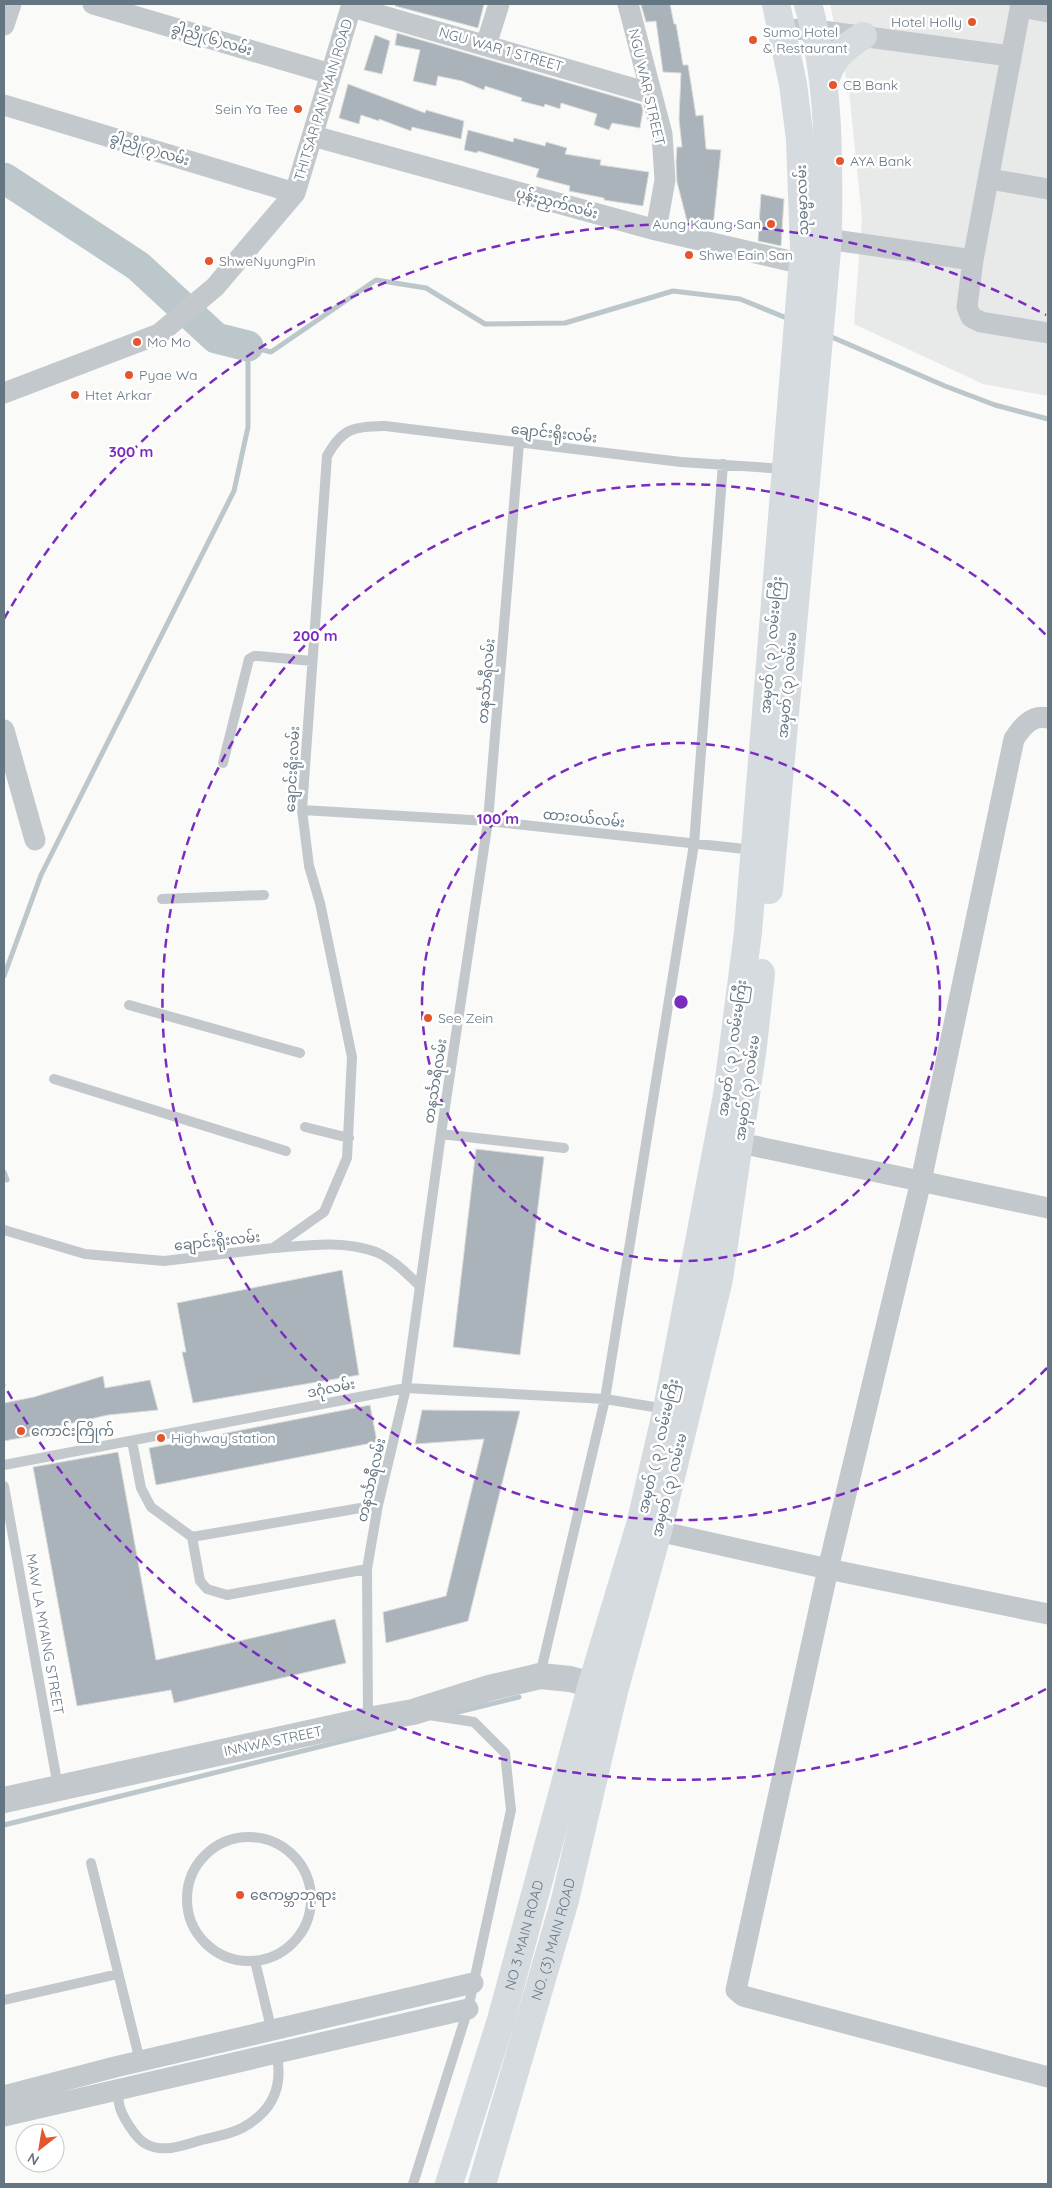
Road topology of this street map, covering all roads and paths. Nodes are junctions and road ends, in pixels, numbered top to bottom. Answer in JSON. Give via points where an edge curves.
{"nodes":[{"id":1,"x":11,"y":4,"type":"edge"},
{"id":2,"x":93,"y":4,"type":"edge"},
{"id":3,"x":499,"y":4,"type":"edge"},
{"id":4,"x":628,"y":4,"type":"edge"},
{"id":5,"x":808,"y":4,"type":"edge"},
{"id":6,"x":352,"y":5,"type":"edge"},
{"id":7,"x":1021,"y":5,"type":"edge"},
{"id":8,"x":1048,"y":12,"type":"edge"},
{"id":9,"x":780,"y":16,"type":"edge"},
{"id":10,"x":4,"y":25,"type":"edge"},
{"id":11,"x":815,"y":30,"type":"junction"},
{"id":12,"x":863,"y":36,"type":"junction"},
{"id":13,"x":486,"y":45,"type":"junction"},
{"id":14,"x":1010,"y":56,"type":"junction"},
{"id":15,"x":331,"y":74,"type":"junction"},
{"id":16,"x":824,"y":83,"type":"junction"},
{"id":17,"x":649,"y":92,"type":"junction"},
{"id":18,"x":4,"y":105,"type":"edge"},
{"id":19,"x":313,"y":136,"type":"junction"},
{"id":20,"x":990,"y":179,"type":"junction"},
{"id":21,"x":1048,"y":189,"type":"edge"},
{"id":22,"x":296,"y":193,"type":"junction"},
{"id":23,"x":656,"y":230,"type":"junction"},
{"id":24,"x":816,"y":238,"type":"junction"},
{"id":25,"x":973,"y":260,"type":"junction"},
{"id":26,"x":803,"y":264,"type":"junction"},
{"id":27,"x":811,"y":326,"type":"junction"},
{"id":28,"x":1048,"y":332,"type":"edge"},
{"id":29,"x":4,"y":393,"type":"edge"},
{"id":30,"x":519,"y":443,"type":"junction"},
{"id":31,"x":724,"y":464,"type":"junction"},
{"id":32,"x":795,"y":471,"type":"junction"},
{"id":33,"x":312,"y":661,"type":"junction"},
{"id":34,"x":1048,"y":718,"type":"edge"},
{"id":35,"x":4,"y":730,"type":"edge"},
{"id":36,"x":223,"y":763,"type":"dead end"},
{"id":37,"x":302,"y":810,"type":"junction"},
{"id":38,"x":488,"y":821,"type":"junction"},
{"id":39,"x":35,"y":840,"type":"dead end"},
{"id":40,"x":694,"y":844,"type":"junction"},
{"id":41,"x":764,"y":851,"type":"junction"},
{"id":42,"x":264,"y":895,"type":"dead end"},
{"id":43,"x":162,"y":899,"type":"dead end"},
{"id":44,"x":129,"y":1005,"type":"dead end"},
{"id":45,"x":300,"y":1053,"type":"dead end"},
{"id":46,"x":54,"y":1080,"type":"dead end"},
{"id":47,"x":305,"y":1127,"type":"dead end"},
{"id":48,"x":441,"y":1134,"type":"junction"},
{"id":49,"x":349,"y":1138,"type":"junction"},
{"id":50,"x":729,"y":1141,"type":"junction"},
{"id":51,"x":564,"y":1148,"type":"dead end"},
{"id":52,"x":286,"y":1151,"type":"dead end"},
{"id":53,"x":921,"y":1181,"type":"junction"},
{"id":54,"x":1048,"y":1208,"type":"edge"},
{"id":55,"x":4,"y":1230,"type":"edge"},
{"id":56,"x":274,"y":1248,"type":"junction"},
{"id":57,"x":420,"y":1286,"type":"junction"},
{"id":58,"x":406,"y":1388,"type":"junction"},
{"id":59,"x":605,"y":1399,"type":"junction"},
{"id":60,"x":667,"y":1409,"type":"junction"},
{"id":61,"x":132,"y":1441,"type":"junction"},
{"id":62,"x":4,"y":1465,"type":"edge"},
{"id":63,"x":4,"y":1486,"type":"edge"},
{"id":64,"x":378,"y":1505,"type":"junction"},
{"id":65,"x":649,"y":1528,"type":"junction"},
{"id":66,"x":192,"y":1537,"type":"junction"},
{"id":67,"x":367,"y":1569,"type":"junction"},
{"id":68,"x":828,"y":1569,"type":"junction"},
{"id":69,"x":1048,"y":1614,"type":"edge"},
{"id":70,"x":540,"y":1676,"type":"junction"},
{"id":71,"x":603,"y":1688,"type":"junction"},
{"id":72,"x":413,"y":1712,"type":"junction"},
{"id":73,"x":368,"y":1720,"type":"junction"},
{"id":74,"x":58,"y":1788,"type":"junction"},
{"id":75,"x":4,"y":1800,"type":"edge"},
{"id":76,"x":91,"y":1864,"type":"dead end"},
{"id":77,"x":255,"y":1961,"type":"junction"},
{"id":78,"x":118,"y":1974,"type":"junction"},
{"id":79,"x":473,"y":1983,"type":"junction"},
{"id":80,"x":4,"y":2000,"type":"edge"},
{"id":81,"x":396,"y":2001,"type":"junction"},
{"id":82,"x":468,"y":2009,"type":"junction"},
{"id":83,"x":402,"y":2024,"type":"junction"},
{"id":84,"x":272,"y":2031,"type":"junction"},
{"id":85,"x":276,"y":2053,"type":"junction"},
{"id":86,"x":140,"y":2062,"type":"junction"},
{"id":87,"x":115,"y":2067,"type":"junction"},
{"id":88,"x":1048,"y":2077,"type":"edge"},
{"id":89,"x":119,"y":2090,"type":"junction"},
{"id":90,"x":4,"y":2096,"type":"edge"},
{"id":91,"x":4,"y":2116,"type":"edge"},
{"id":92,"x":412,"y":2184,"type":"edge"},
{"id":93,"x":449,"y":2184,"type":"edge"},
{"id":94,"x":482,"y":2184,"type":"edge"}],
"edges":[{"from":1,"to":10,"type":"street"},
{"from":2,"to":15,"type":"street","name":"ခွါညို(၆)လမ်း"},
{"from":3,"to":13,"type":"street"},
{"from":4,"to":17,"type":"street","name":"NGU WAR STREET"},
{"from":5,"to":11,"type":"main road","name":"သုဓမ္မာလမ်း"},
{"from":6,"to":13,"type":"street","name":"NGU WAR 1 STREET"},
{"from":6,"to":15,"type":"street","name":"THITSAR PAN MAIN ROAD"},
{"from":7,"to":8,"type":"street"},
{"from":7,"to":14,"type":"street"},
{"from":9,"to":11,"type":"street"},
{"from":9,"to":24,"type":"main road","name":"သုဓမ္မာလမ်း"},
{"from":11,"to":12,"type":"street"},
{"from":11,"to":16,"type":"main road","name":"သုဓမ္မာလမ်း"},
{"from":12,"to":14,"type":"street"},
{"from":12,"to":16,"type":"main road","via":[[845,47],[830,64]]},
{"from":13,"to":17,"type":"street","name":"NGU WAR 1 STREET"},
{"from":14,"to":20,"type":"street"},
{"from":15,"to":19,"type":"street","name":"THITSAR PAN MAIN ROAD"},
{"from":16,"to":24,"type":"main road","name":"သုဓမ္မာလမ်း","via":[[829,146]]},
{"from":17,"to":23,"type":"street","name":"NGU WAR STREET","via":[[662,134],[665,180]]},
{"from":18,"to":22,"type":"street","name":"ခွါညို(၇)လမ်း"},
{"from":19,"to":22,"type":"street","name":"THITSAR PAN MAIN ROAD"},
{"from":19,"to":23,"type":"street","name":"ပုန်းညှက်လမ်း"},
{"from":20,"to":21,"type":"street"},
{"from":20,"to":25,"type":"street"},
{"from":22,"to":29,"type":"street","name":"THITSAR PAN MAIN ROAD","via":[[215,287],[160,334]]},
{"from":23,"to":26,"type":"street","name":"ပုန်းညှက်လမ်း"},
{"from":24,"to":25,"type":"street"},
{"from":24,"to":26,"type":"main road","name":"သုဓမ္မာလမ်း"},
{"from":24,"to":27,"type":"main road","name":"သုဓမ္မာလမ်း"},
{"from":25,"to":28,"type":"street","via":[[967,308],[971,317],[981,322]]},
{"from":26,"to":27,"type":"main road","name":"သုဓမ္မာလမ်း"},
{"from":27,"to":32,"type":"main road","name":"အမှတ် ( ၃ ) လမ်းမကြီး"},
{"from":30,"to":31,"type":"lane","name":"ချောင်းရိုးလမ်း"},
{"from":30,"to":33,"type":"lane","name":"ချောင်းရိုးလမ်း","via":[[385,426],[354,427],[335,441],[327,456]]},
{"from":30,"to":38,"type":"lane","name":"တနင်္သာရီလမ်း"},
{"from":31,"to":32,"type":"lane","name":"ချောင်းရိုးလမ်း"},
{"from":31,"to":40,"type":"lane"},
{"from":32,"to":41,"type":"main road","name":"အမှတ် ( ၃ ) လမ်းမကြီး"},
{"from":33,"to":36,"type":"lane","via":[[258,656],[249,659]]},
{"from":33,"to":37,"type":"lane","name":"ချောင်းရိုးလမ်း"},
{"from":34,"to":53,"type":"street","via":[[1025,723],[1014,739]]},
{"from":35,"to":39,"type":"street"},
{"from":37,"to":38,"type":"lane","name":"ထားဝယ်လမ်း"},
{"from":37,"to":49,"type":"lane","name":"ချောင်းရိုးလမ်း","via":[[309,866],[350,1042]]},
{"from":38,"to":40,"type":"lane","name":"ထားဝယ်လမ်း"},
{"from":38,"to":48,"type":"lane","name":"တနင်္သာရီလမ်း"},
{"from":40,"to":41,"type":"lane","name":"ထားဝယ်လမ်း"},
{"from":40,"to":59,"type":"lane"},
{"from":41,"to":50,"type":"main road","name":"အမှတ် ( ၃ ) လမ်းမကြီး","via":[[748,932],[726,1095]]},
{"from":42,"to":43,"type":"lane"},
{"from":44,"to":45,"type":"lane"},
{"from":46,"to":52,"type":"lane"},
{"from":47,"to":49,"type":"lane"},
{"from":48,"to":51,"type":"lane"},
{"from":48,"to":57,"type":"lane","name":"တနင်္သာရီလမ်း"},
{"from":49,"to":56,"type":"lane","name":"ချောင်းရိုးလမ်း","via":[[347,1158],[324,1212]]},
{"from":50,"to":53,"type":"street"},
{"from":50,"to":60,"type":"main road","name":"အမှတ် ( ၃ ) လမ်းမကြီး"},
{"from":50,"to":65,"type":"main road","name":"အမှတ် (၃) လမ်းမ","via":[[719,1279]]},
{"from":53,"to":54,"type":"street"},
{"from":53,"to":68,"type":"street"},
{"from":55,"to":56,"type":"lane","name":"ချောင်းရိုးလမ်း","via":[[84,1254],[164,1261]]},
{"from":56,"to":57,"type":"lane","via":[[340,1244],[377,1253]]},
{"from":57,"to":58,"type":"lane","name":"တနင်္သာရီလမ်း"},
{"from":58,"to":59,"type":"lane","name":"ဒဂုံလမ်း"},
{"from":58,"to":61,"type":"lane","name":"ဒဂုံလမ်း"},
{"from":58,"to":64,"type":"lane","name":"တနင်္သာရီလမ်း"},
{"from":59,"to":60,"type":"lane","name":"ဒဂုံလမ်း"},
{"from":59,"to":70,"type":"lane"},
{"from":60,"to":65,"type":"main road","name":"အမှတ် ( ၃ ) လမ်းမကြီး"},
{"from":61,"to":62,"type":"lane","name":"ဒဂုံလမ်း"},
{"from":61,"to":66,"type":"lane","via":[[141,1488],[152,1507]]},
{"from":63,"to":74,"type":"lane","name":"MAW LA MYAING STREET"},
{"from":64,"to":66,"type":"lane"},
{"from":64,"to":67,"type":"lane","name":"တနင်္သာရီလမ်း"},
{"from":65,"to":68,"type":"street"},
{"from":65,"to":71,"type":"main road","name":"အမှတ် ( ၃ ) လမ်းမကြီး"},
{"from":66,"to":67,"type":"lane","via":[[200,1581],[208,1589],[227,1595]]},
{"from":67,"to":73,"type":"lane","name":"တနင်္သာရီလမ်း"},
{"from":68,"to":69,"type":"street"},
{"from":68,"to":88,"type":"street","via":[[736,1990],[743,1996]]},
{"from":70,"to":71,"type":"street","name":"INNWA STREET","via":[[570,1679]]},
{"from":70,"to":72,"type":"street","name":"INNWA STREET"},
{"from":71,"to":93,"type":"main road","name":"NO 3 MAIN ROAD"},
{"from":71,"to":94,"type":"main road","name":"NO. (3) MAIN ROAD","via":[[565,1900]]},
{"from":72,"to":73,"type":"street","name":"INNWA STREET"},
{"from":72,"to":79,"type":"lane","via":[[474,1722],[505,1753],[511,1810]]},
{"from":73,"to":74,"type":"street","name":"INNWA STREET"},
{"from":74,"to":75,"type":"street","name":"INNWA STREET"},
{"from":76,"to":78,"type":"lane"},
{"from":77,"to":77,"type":"lane","via":[[231,1959],[209,1947],[193,1928],[186,1905],[188,1880],[200,1858],[219,1843],[242,1836],[267,1838],[289,1850],[305,1869],[312,1892],[310,1917],[298,1938],[279,1954]]},
{"from":77,"to":84,"type":"lane"},
{"from":78,"to":80,"type":"lane"},
{"from":78,"to":86,"type":"lane"},
{"from":79,"to":81,"type":"street"},
{"from":79,"to":82,"type":"lane"},
{"from":81,"to":83,"type":"street"},
{"from":81,"to":84,"type":"street"},
{"from":82,"to":83,"type":"street"},
{"from":82,"to":92,"type":"lane"},
{"from":83,"to":85,"type":"street"},
{"from":84,"to":85,"type":"lane"},
{"from":84,"to":86,"type":"street"},
{"from":85,"to":89,"type":"street"},
{"from":85,"to":89,"type":"lane","via":[[280,2069],[277,2090],[268,2108],[241,2129],[178,2147],[156,2149],[144,2144],[127,2123],[119,2105]]},
{"from":86,"to":87,"type":"street"},
{"from":87,"to":89,"type":"lane"},
{"from":87,"to":90,"type":"street"},
{"from":89,"to":91,"type":"street"}]}
